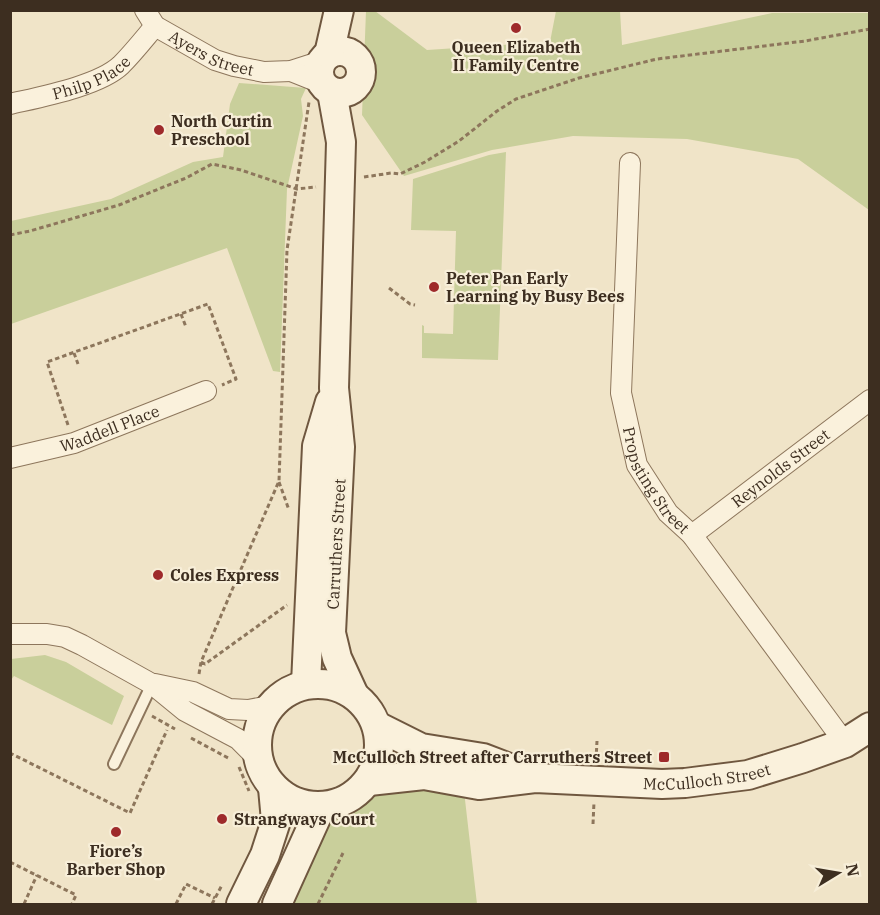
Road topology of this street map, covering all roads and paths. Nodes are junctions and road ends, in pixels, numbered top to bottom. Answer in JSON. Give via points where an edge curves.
{"nodes":[{"id":1,"x":339,"y":10,"type":"edge"},
{"id":2,"x":350,"y":10,"type":"edge"},
{"id":3,"x":150,"y":18,"type":"edge"},
{"id":4,"x":870,"y":29,"type":"edge"},
{"id":5,"x":332,"y":75,"type":"junction"},
{"id":6,"x":10,"y":104,"type":"edge"},
{"id":7,"x":630,"y":163,"type":"dead end"},
{"id":8,"x":364,"y":177,"type":"dead end"},
{"id":9,"x":317,"y":187,"type":"dead end"},
{"id":10,"x":297,"y":189,"type":"junction"},
{"id":11,"x":10,"y":235,"type":"edge"},
{"id":12,"x":389,"y":288,"type":"dead end"},
{"id":13,"x":415,"y":305,"type":"dead end"},
{"id":14,"x":180,"y":314,"type":"junction"},
{"id":15,"x":186,"y":327,"type":"dead end"},
{"id":16,"x":74,"y":353,"type":"junction"},
{"id":17,"x":78,"y":364,"type":"dead end"},
{"id":18,"x":334,"y":388,"type":"junction"},
{"id":19,"x":206,"y":391,"type":"joint"},
{"id":20,"x":870,"y":400,"type":"edge"},
{"id":21,"x":74,"y":442,"type":"junction"},
{"id":22,"x":10,"y":458,"type":"edge"},
{"id":23,"x":279,"y":481,"type":"junction"},
{"id":24,"x":290,"y":513,"type":"dead end"},
{"id":25,"x":692,"y":536,"type":"junction"},
{"id":26,"x":291,"y":602,"type":"dead end"},
{"id":27,"x":10,"y":634,"type":"edge"},
{"id":28,"x":152,"y":684,"type":"junction"},
{"id":29,"x":306,"y":684,"type":"junction"},
{"id":30,"x":354,"y":695,"type":"junction"},
{"id":31,"x":270,"y":706,"type":"junction"},
{"id":32,"x":140,"y":710,"type":"junction"},
{"id":33,"x":377,"y":726,"type":"junction"},
{"id":34,"x":870,"y":728,"type":"edge"},
{"id":35,"x":167,"y":730,"type":"dead end"},
{"id":36,"x":178,"y":731,"type":"dead end"},
{"id":37,"x":188,"y":736,"type":"dead end"},
{"id":38,"x":845,"y":743,"type":"junction"},
{"id":39,"x":10,"y":756,"type":"edge"},
{"id":40,"x":257,"y":758,"type":"junction"},
{"id":41,"x":114,"y":764,"type":"dead end"},
{"id":42,"x":535,"y":778,"type":"junction"},
{"id":43,"x":369,"y":781,"type":"junction"},
{"id":44,"x":263,"y":794,"type":"junction"},
{"id":45,"x":321,"y":807,"type":"junction"},
{"id":46,"x":343,"y":853,"type":"dead end"},
{"id":47,"x":10,"y":862,"type":"edge"},
{"id":48,"x":37,"y":875,"type":"junction"},
{"id":49,"x":228,"y":901,"type":"edge"},
{"id":50,"x":24,"y":904,"type":"edge"},
{"id":51,"x":72,"y":904,"type":"edge"},
{"id":52,"x":176,"y":904,"type":"edge"},
{"id":53,"x":277,"y":904,"type":"edge"},
{"id":54,"x":318,"y":904,"type":"edge"}],
"edges":[{"from":1,"to":5,"type":"main road","name":"Carruthers Street"},
{"from":2,"to":5,"type":"main road","name":"Carruthers Street"},
{"from":3,"to":5,"type":"street","name":"Ayers Street","via":[[215,60],[234,66],[264,72]]},
{"from":3,"to":6,"type":"street","name":"Philp Place","via":[[120,66],[104,78]]},
{"from":4,"to":8,"type":"path","via":[[657,59],[579,78],[516,99],[459,141],[400,174]]},
{"from":5,"to":10,"type":"path","via":[[309,100]]},
{"from":5,"to":18,"type":"main road","name":"Carruthers Street","via":[[341,142]]},
{"from":7,"to":25,"type":"street","name":"Propsting Street","via":[[621,393],[637,465],[668,513]]},
{"from":9,"to":10,"type":"path"},
{"from":10,"to":11,"type":"path","via":[[212,164],[119,206]]},
{"from":10,"to":23,"type":"path","via":[[287,250]]},
{"from":12,"to":13,"type":"path"},
{"from":14,"to":15,"type":"path"},
{"from":14,"to":16,"type":"path"},
{"from":14,"to":19,"type":"path","via":[[208,304],[236,380]]},
{"from":16,"to":17,"type":"path"},
{"from":16,"to":21,"type":"path","via":[[47,362]]},
{"from":18,"to":29,"type":"main road","name":"Carruthers Street","via":[[317,446]]},
{"from":18,"to":30,"type":"main road","name":"Carruthers Street","via":[[340,447],[332,633],[337,658]]},
{"from":19,"to":21,"type":"street","name":"Waddell Place"},
{"from":20,"to":25,"type":"street","name":"Reynolds Street"},
{"from":21,"to":22,"type":"street","name":"Waddell Place"},
{"from":23,"to":24,"type":"path"},
{"from":23,"to":26,"type":"path","via":[[201,662],[205,664]]},
{"from":25,"to":38,"type":"street","name":"Propsting Street"},
{"from":27,"to":28,"type":"street","via":[[65,637]]},
{"from":28,"to":31,"type":"street","via":[[193,692],[229,709]]},
{"from":28,"to":32,"type":"lane"},
{"from":28,"to":40,"type":"street","via":[[185,711],[238,740]]},
{"from":29,"to":30,"type":"main road","via":[[328,684]]},
{"from":29,"to":31,"type":"main road","via":[[286,692]]},
{"from":30,"to":33,"type":"main road"},
{"from":31,"to":40,"type":"main road","via":[[256,737]]},
{"from":32,"to":36,"type":"path"},
{"from":32,"to":41,"type":"lane"},
{"from":33,"to":42,"type":"main road","name":"McCulloch Street","via":[[421,748],[483,758]]},
{"from":33,"to":43,"type":"main road","via":[[380,747]]},
{"from":34,"to":38,"type":"main road","name":"McCulloch Street"},
{"from":35,"to":39,"type":"path","via":[[130,813]]},
{"from":37,"to":44,"type":"path","via":[[237,762]]},
{"from":38,"to":42,"type":"main road","name":"McCulloch Street","via":[[748,775],[693,782]]},
{"from":40,"to":44,"type":"main road"},
{"from":42,"to":43,"type":"main road","name":"McCulloch Street","via":[[479,785],[424,775]]},
{"from":43,"to":45,"type":"main road","via":[[354,796]]},
{"from":44,"to":45,"type":"main road"},
{"from":44,"to":49,"type":"main road","via":[[276,821],[265,855]]},
{"from":45,"to":53,"type":"main road"},
{"from":46,"to":54,"type":"path"},
{"from":47,"to":48,"type":"path"},
{"from":48,"to":50,"type":"path"},
{"from":48,"to":51,"type":"path","via":[[76,895]]},
{"from":49,"to":52,"type":"path","via":[[186,884]]}]}
